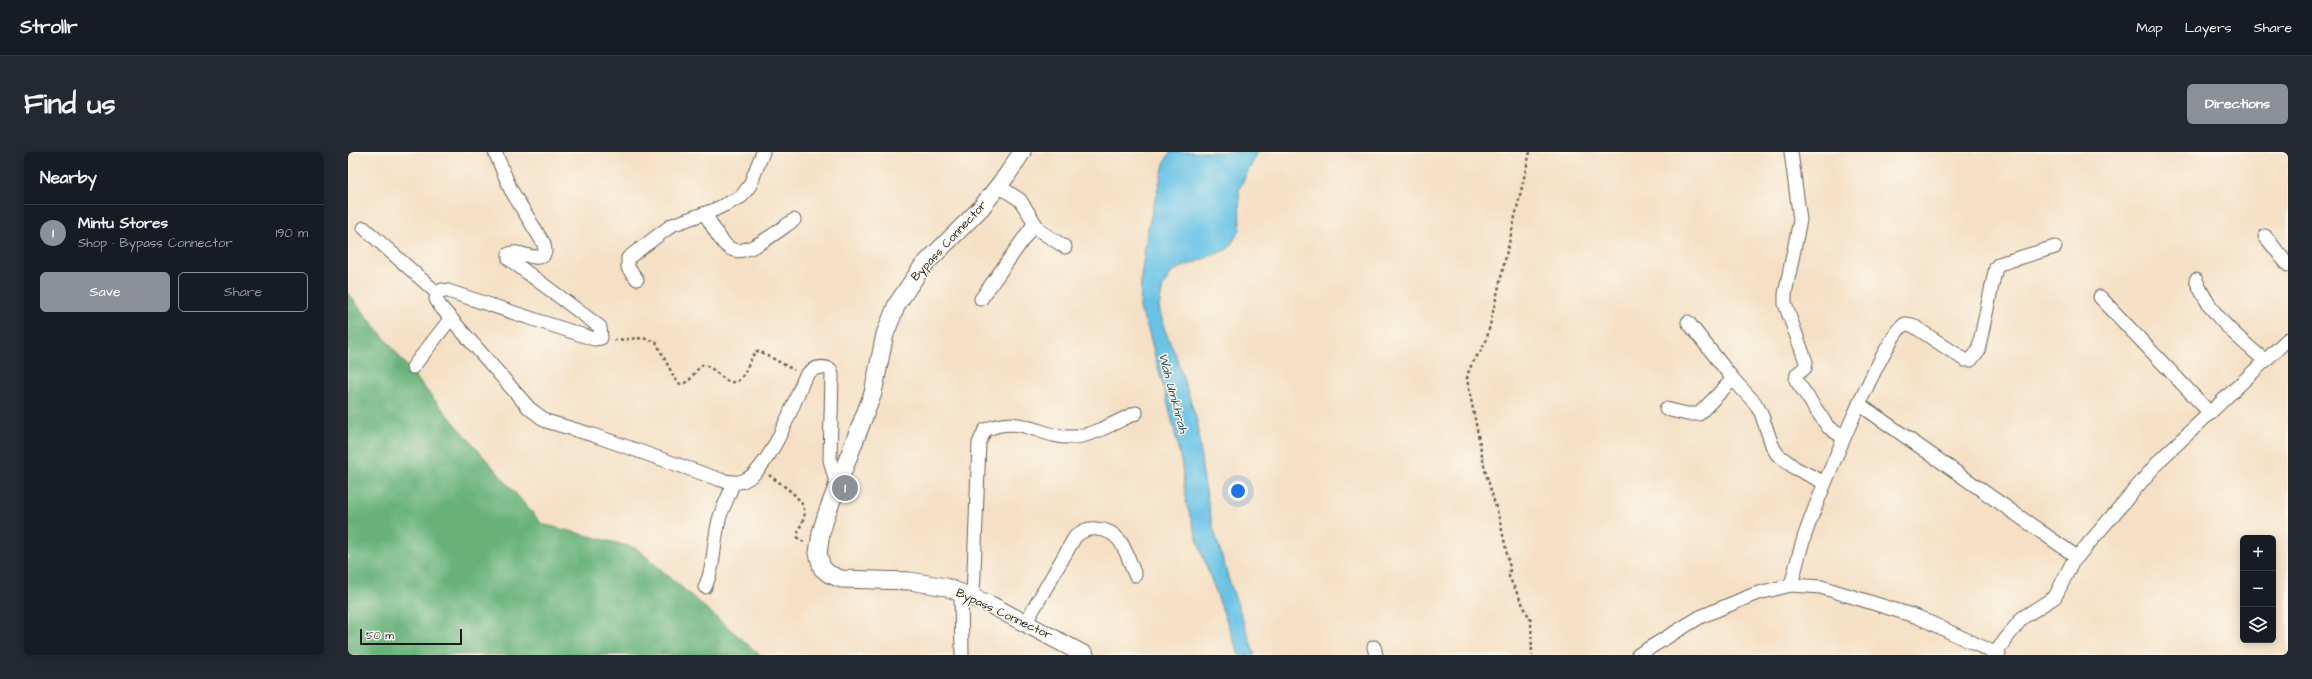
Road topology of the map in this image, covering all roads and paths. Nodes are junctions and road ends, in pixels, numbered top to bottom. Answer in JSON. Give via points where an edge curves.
{"nodes":[{"id":1,"x":495,"y":152,"type":"edge"},
{"id":2,"x":763,"y":152,"type":"edge"},
{"id":3,"x":1022,"y":152,"type":"edge"},
{"id":4,"x":1530,"y":152,"type":"edge"},
{"id":5,"x":1791,"y":152,"type":"edge"},
{"id":6,"x":999,"y":186,"type":"junction"},
{"id":7,"x":706,"y":214,"type":"junction"},
{"id":8,"x":794,"y":220,"type":"dead end"},
{"id":9,"x":1034,"y":224,"type":"junction"},
{"id":10,"x":364,"y":228,"type":"dead end"},
{"id":11,"x":2265,"y":236,"type":"dead end"},
{"id":12,"x":1065,"y":247,"type":"dead end"},
{"id":13,"x":2055,"y":247,"type":"dead end"},
{"id":14,"x":2288,"y":265,"type":"edge"},
{"id":15,"x":637,"y":279,"type":"dead end"},
{"id":16,"x":2196,"y":280,"type":"dead end"},
{"id":17,"x":437,"y":293,"type":"junction"},
{"id":18,"x":2100,"y":298,"type":"dead end"},
{"id":19,"x":981,"y":299,"type":"dead end"},
{"id":20,"x":451,"y":318,"type":"junction"},
{"id":21,"x":1688,"y":322,"type":"dead end"},
{"id":22,"x":601,"y":338,"type":"junction"},
{"id":23,"x":2288,"y":338,"type":"edge"},
{"id":24,"x":2265,"y":361,"type":"junction"},
{"id":25,"x":413,"y":367,"type":"dead end"},
{"id":26,"x":805,"y":377,"type":"junction"},
{"id":27,"x":1733,"y":379,"type":"junction"},
{"id":28,"x":1859,"y":404,"type":"junction"},
{"id":29,"x":1666,"y":409,"type":"dead end"},
{"id":30,"x":1136,"y":412,"type":"dead end"},
{"id":31,"x":2210,"y":413,"type":"junction"},
{"id":32,"x":1844,"y":438,"type":"junction"},
{"id":33,"x":759,"y":468,"type":"junction"},
{"id":34,"x":733,"y":482,"type":"junction"},
{"id":35,"x":1824,"y":482,"type":"junction"},
{"id":36,"x":837,"y":486,"type":"junction"},
{"id":37,"x":819,"y":543,"type":"junction"},
{"id":38,"x":2077,"y":557,"type":"junction"},
{"id":39,"x":1135,"y":575,"type":"dead end"},
{"id":40,"x":1791,"y":585,"type":"junction"},
{"id":41,"x":705,"y":587,"type":"dead end"},
{"id":42,"x":967,"y":595,"type":"junction"},
{"id":43,"x":1026,"y":622,"type":"junction"},
{"id":44,"x":1997,"y":654,"type":"edge"},
{"id":45,"x":962,"y":655,"type":"edge"},
{"id":46,"x":1085,"y":655,"type":"edge"},
{"id":47,"x":1532,"y":655,"type":"edge"},
{"id":48,"x":1638,"y":655,"type":"edge"}],
"edges":[{"from":1,"to":22,"type":"street","via":[[511,190],[544,244],[545,251],[543,256],[538,258],[513,252],[509,254],[509,259],[600,327]]},
{"from":2,"to":7,"type":"street","via":[[750,185],[741,197]]},
{"from":3,"to":6,"type":"main road","name":"Bypass Connector"},
{"from":4,"to":47,"type":"path","via":[[1487,338],[1470,364],[1467,379],[1485,470],[1500,521],[1509,577],[1530,621]]},
{"from":5,"to":32,"type":"street","via":[[1800,220],[1785,304],[1798,336],[1806,366],[1797,374],[1796,380],[1828,427]]},
{"from":6,"to":9,"type":"street","via":[[1020,200]]},
{"from":6,"to":36,"type":"main road","name":"Bypass Connector","via":[[981,208],[922,267],[897,304],[884,334],[873,393]]},
{"from":7,"to":8,"type":"street","via":[[730,249],[737,251],[747,250],[760,243]]},
{"from":7,"to":15,"type":"street","via":[[672,225],[631,255],[627,261],[628,268]]},
{"from":9,"to":12,"type":"street","via":[[1040,231]]},
{"from":9,"to":19,"type":"street"},
{"from":10,"to":17,"type":"street"},
{"from":11,"to":14,"type":"street"},
{"from":13,"to":28,"type":"street","via":[[1996,267],[1975,358],[1965,360],[1912,325],[1905,324],[1898,328],[1888,345]]},
{"from":16,"to":24,"type":"street","via":[[2211,310]]},
{"from":17,"to":20,"type":"street","via":[[436,299]]},
{"from":17,"to":22,"type":"street","via":[[442,290],[448,291],[594,339]]},
{"from":18,"to":31,"type":"street"},
{"from":20,"to":25,"type":"street"},
{"from":20,"to":34,"type":"street","via":[[529,408],[546,421]]},
{"from":21,"to":27,"type":"street"},
{"from":22,"to":26,"type":"path","via":[[619,341],[643,338],[656,342],[677,383],[682,385],[687,383],[702,365],[707,365],[730,382],[736,382],[741,378],[756,351]]},
{"from":23,"to":24,"type":"street"},
{"from":24,"to":31,"type":"street"},
{"from":26,"to":33,"type":"street","via":[[777,440]]},
{"from":26,"to":36,"type":"street","via":[[811,370],[819,367],[830,369],[832,374],[830,460]]},
{"from":27,"to":29,"type":"street","via":[[1699,414]]},
{"from":27,"to":35,"type":"street","via":[[1761,412],[1777,454],[1795,468]]},
{"from":28,"to":32,"type":"street"},
{"from":28,"to":38,"type":"street"},
{"from":30,"to":42,"type":"street","via":[[1075,437],[1014,424],[996,425],[984,430],[979,443]]},
{"from":31,"to":38,"type":"street","via":[[2160,460]]},
{"from":32,"to":35,"type":"street"},
{"from":33,"to":34,"type":"street","via":[[745,481]]},
{"from":33,"to":37,"type":"path","via":[[800,500],[804,507],[798,538],[806,543]]},
{"from":34,"to":41,"type":"street","via":[[719,520],[713,569]]},
{"from":35,"to":40,"type":"street","via":[[1806,531]]},
{"from":36,"to":37,"type":"main road","name":"Bypass Connector"},
{"from":37,"to":42,"type":"main road","name":"Bypass Connector","via":[[818,553],[822,568],[829,574],[848,580],[925,582]]},
{"from":38,"to":44,"type":"street","via":[[2055,597],[2022,618]]},
{"from":39,"to":43,"type":"street","via":[[1119,537],[1113,532],[1089,528],[1081,531],[1075,537]]},
{"from":40,"to":44,"type":"street","via":[[1821,587],[1918,617]]},
{"from":40,"to":48,"type":"street","via":[[1755,594],[1700,617]]},
{"from":42,"to":43,"type":"main road","name":"Bypass Connector"},
{"from":42,"to":45,"type":"street"},
{"from":43,"to":46,"type":"main road","name":"Bypass Connector"}]}
